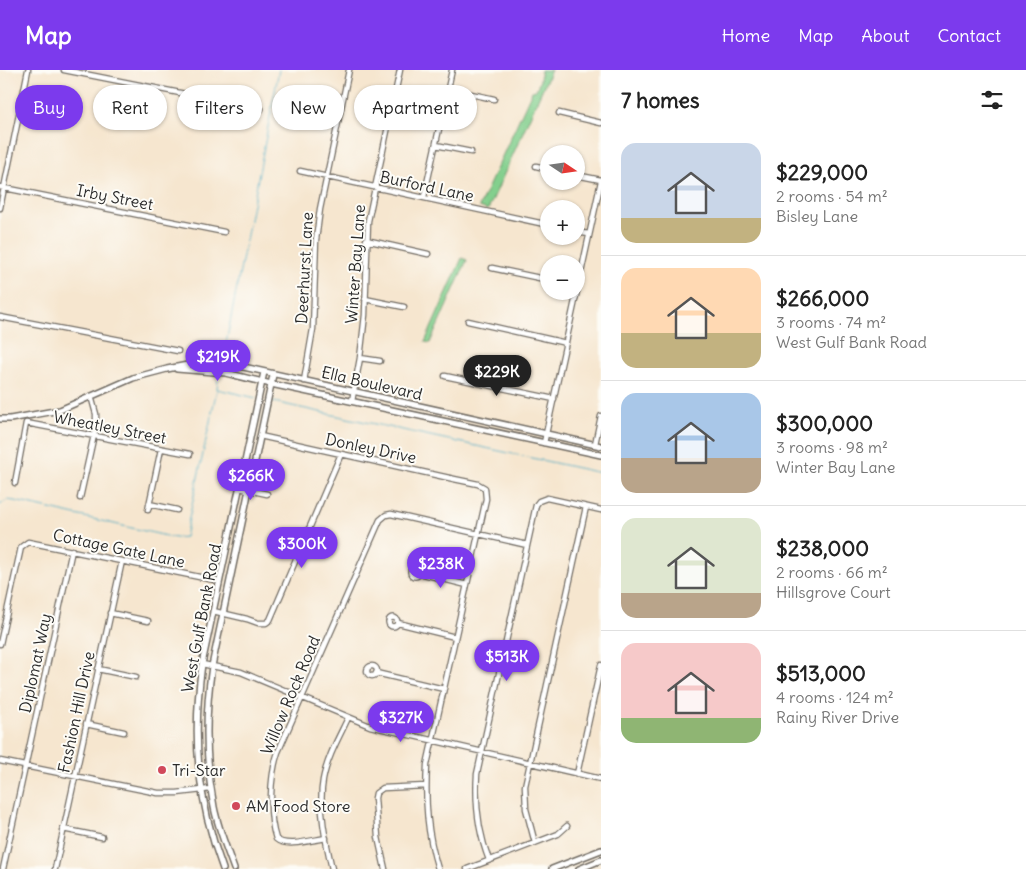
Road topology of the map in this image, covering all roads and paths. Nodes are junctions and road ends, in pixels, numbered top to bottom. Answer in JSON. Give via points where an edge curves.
{"nodes":[{"id":1,"x":28,"y":70,"type":"edge"},
{"id":2,"x":64,"y":70,"type":"edge"},
{"id":3,"x":349,"y":70,"type":"edge"},
{"id":4,"x":400,"y":70,"type":"edge"},
{"id":5,"x":452,"y":70,"type":"edge"},
{"id":6,"x":449,"y":85,"type":"edge"},
{"id":7,"x":177,"y":92,"type":"edge"},
{"id":8,"x":477,"y":95,"type":"edge"},
{"id":9,"x":494,"y":99,"type":"dead end"},
{"id":10,"x":559,"y":113,"type":"dead end"},
{"id":11,"x":601,"y":123,"type":"edge"},
{"id":12,"x":439,"y":130,"type":"edge"},
{"id":13,"x":436,"y":144,"type":"junction"},
{"id":14,"x":471,"y":152,"type":"dead end"},
{"id":15,"x":536,"y":166,"type":"dead end"},
{"id":16,"x":540,"y":167,"type":"edge"},
{"id":17,"x":300,"y":171,"type":"dead end"},
{"id":18,"x":326,"y":176,"type":"junction"},
{"id":19,"x":585,"y":177,"type":"edge"},
{"id":20,"x":601,"y":181,"type":"edge"},
{"id":21,"x":374,"y":187,"type":"junction"},
{"id":22,"x":2,"y":188,"type":"edge"},
{"id":23,"x":424,"y":198,"type":"junction"},
{"id":24,"x":598,"y":205,"type":"edge"},
{"id":25,"x":0,"y":208,"type":"edge"},
{"id":26,"x":540,"y":223,"type":"edge"},
{"id":27,"x":224,"y":232,"type":"dead end"},
{"id":28,"x":585,"y":233,"type":"edge"},
{"id":29,"x":589,"y":234,"type":"junction"},
{"id":30,"x":366,"y":240,"type":"junction"},
{"id":31,"x":428,"y":254,"type":"dead end"},
{"id":32,"x":584,"y":255,"type":"edge"},
{"id":33,"x":492,"y":268,"type":"dead end"},
{"id":34,"x":540,"y":278,"type":"edge"},
{"id":35,"x":365,"y":299,"type":"junction"},
{"id":36,"x":574,"y":300,"type":"edge"},
{"id":37,"x":404,"y":307,"type":"dead end"},
{"id":38,"x":0,"y":317,"type":"edge"},
{"id":39,"x":468,"y":321,"type":"dead end"},
{"id":40,"x":566,"y":343,"type":"junction"},
{"id":41,"x":178,"y":352,"type":"dead end"},
{"id":42,"x":360,"y":358,"type":"junction"},
{"id":43,"x":380,"y":361,"type":"dead end"},
{"id":44,"x":167,"y":369,"type":"junction"},
{"id":45,"x":264,"y":372,"type":"junction"},
{"id":46,"x":273,"y":375,"type":"junction"},
{"id":47,"x":445,"y":376,"type":"dead end"},
{"id":48,"x":304,"y":381,"type":"junction"},
{"id":49,"x":261,"y":382,"type":"junction"},
{"id":50,"x":271,"y":384,"type":"junction"},
{"id":51,"x":354,"y":392,"type":"junction"},
{"id":52,"x":91,"y":396,"type":"junction"},
{"id":53,"x":554,"y":399,"type":"junction"},
{"id":54,"x":352,"y":401,"type":"junction"},
{"id":55,"x":601,"y":416,"type":"edge"},
{"id":56,"x":0,"y":419,"type":"edge"},
{"id":57,"x":546,"y":434,"type":"junction"},
{"id":58,"x":260,"y":436,"type":"junction"},
{"id":59,"x":94,"y":437,"type":"junction"},
{"id":60,"x":544,"y":443,"type":"junction"},
{"id":61,"x":595,"y":444,"type":"junction"},
{"id":62,"x":601,"y":446,"type":"edge"},
{"id":63,"x":160,"y":449,"type":"junction"},
{"id":64,"x":190,"y":454,"type":"dead end"},
{"id":65,"x":341,"y":454,"type":"junction"},
{"id":66,"x":601,"y":455,"type":"edge"},
{"id":67,"x":15,"y":483,"type":"dead end"},
{"id":68,"x":239,"y":488,"type":"junction"},
{"id":69,"x":249,"y":490,"type":"junction"},
{"id":70,"x":267,"y":494,"type":"dead end"},
{"id":71,"x":80,"y":498,"type":"dead end"},
{"id":72,"x":150,"y":504,"type":"junction"},
{"id":73,"x":586,"y":507,"type":"junction"},
{"id":74,"x":148,"y":510,"type":"dead end"},
{"id":75,"x":177,"y":510,"type":"dead end"},
{"id":76,"x":601,"y":510,"type":"edge"},
{"id":77,"x":478,"y":534,"type":"junction"},
{"id":78,"x":527,"y":545,"type":"junction"},
{"id":79,"x":72,"y":550,"type":"junction"},
{"id":80,"x":122,"y":561,"type":"junction"},
{"id":81,"x":420,"y":573,"type":"dead end"},
{"id":82,"x":219,"y":581,"type":"junction"},
{"id":83,"x":467,"y":585,"type":"junction"},
{"id":84,"x":213,"y":611,"type":"junction"},
{"id":85,"x":223,"y":612,"type":"junction"},
{"id":86,"x":110,"y":613,"type":"junction"},
{"id":87,"x":148,"y":621,"type":"dead end"},
{"id":88,"x":398,"y":623,"type":"dead end"},
{"id":89,"x":455,"y":637,"type":"junction"},
{"id":90,"x":0,"y":644,"type":"edge"},
{"id":91,"x":202,"y":664,"type":"junction"},
{"id":92,"x":601,"y":665,"type":"edge"},
{"id":93,"x":212,"y":666,"type":"junction"},
{"id":94,"x":98,"y":669,"type":"junction"},
{"id":95,"x":376,"y":673,"type":"dead end"},
{"id":96,"x":136,"y":677,"type":"dead end"},
{"id":97,"x":444,"y":689,"type":"junction"},
{"id":98,"x":301,"y":698,"type":"junction"},
{"id":99,"x":348,"y":718,"type":"junction"},
{"id":100,"x":206,"y":722,"type":"junction"},
{"id":101,"x":197,"y":723,"type":"junction"},
{"id":102,"x":86,"y":724,"type":"junction"},
{"id":103,"x":124,"y":732,"type":"dead end"},
{"id":104,"x":432,"y":740,"type":"junction"},
{"id":105,"x":482,"y":751,"type":"junction"},
{"id":106,"x":0,"y":761,"type":"edge"},
{"id":107,"x":530,"y":762,"type":"junction"},
{"id":108,"x":25,"y":766,"type":"junction"},
{"id":109,"x":577,"y":774,"type":"junction"},
{"id":110,"x":75,"y":776,"type":"junction"},
{"id":111,"x":601,"y":779,"type":"edge"},
{"id":112,"x":426,"y":786,"type":"junction"},
{"id":113,"x":200,"y":790,"type":"junction"},
{"id":114,"x":211,"y":790,"type":"junction"},
{"id":115,"x":567,"y":826,"type":"dead end"},
{"id":116,"x":63,"y":829,"type":"junction"},
{"id":117,"x":102,"y":837,"type":"dead end"},
{"id":118,"x":326,"y":838,"type":"junction"},
{"id":119,"x":535,"y":843,"type":"junction"},
{"id":120,"x":601,"y":850,"type":"edge"},
{"id":121,"x":489,"y":860,"type":"junction"},
{"id":122,"x":574,"y":860,"type":"junction"},
{"id":123,"x":601,"y":860,"type":"edge"},
{"id":124,"x":3,"y":869,"type":"edge"},
{"id":125,"x":55,"y":869,"type":"edge"},
{"id":126,"x":223,"y":869,"type":"edge"},
{"id":127,"x":234,"y":869,"type":"edge"},
{"id":128,"x":332,"y":869,"type":"edge"},
{"id":129,"x":385,"y":869,"type":"edge"},
{"id":130,"x":438,"y":869,"type":"edge"},
{"id":131,"x":467,"y":869,"type":"edge"},
{"id":132,"x":552,"y":869,"type":"edge"},
{"id":133,"x":578,"y":869,"type":"edge"}],
"edges":[{"from":1,"to":22,"type":"street"},
{"from":2,"to":7,"type":"street"},
{"from":3,"to":18,"type":"street","name":"Deerhurst Lane"},
{"from":4,"to":21,"type":"street","name":"Winter Bay Lane"},
{"from":5,"to":6,"type":"street"},
{"from":8,"to":9,"type":"street"},
{"from":10,"to":11,"type":"street"},
{"from":12,"to":13,"type":"street"},
{"from":13,"to":14,"type":"street"},
{"from":13,"to":23,"type":"street"},
{"from":15,"to":16,"type":"street"},
{"from":17,"to":18,"type":"street","name":"Burford Lane"},
{"from":18,"to":21,"type":"street","name":"Burford Lane"},
{"from":18,"to":48,"type":"street","name":"Deerhurst Lane","via":[[317,232],[313,335]]},
{"from":19,"to":20,"type":"street"},
{"from":20,"to":24,"type":"street"},
{"from":21,"to":23,"type":"street","name":"Burford Lane"},
{"from":21,"to":30,"type":"street","name":"Winter Bay Lane"},
{"from":22,"to":25,"type":"street"},
{"from":22,"to":27,"type":"street","name":"Irby Street"},
{"from":23,"to":26,"type":"street","name":"Burford Lane"},
{"from":24,"to":29,"type":"street"},
{"from":28,"to":29,"type":"street"},
{"from":29,"to":32,"type":"street"},
{"from":30,"to":31,"type":"street"},
{"from":30,"to":35,"type":"street","name":"Winter Bay Lane"},
{"from":33,"to":34,"type":"street"},
{"from":35,"to":37,"type":"street"},
{"from":35,"to":42,"type":"street","name":"Winter Bay Lane"},
{"from":36,"to":40,"type":"street"},
{"from":38,"to":41,"type":"street"},
{"from":39,"to":40,"type":"street"},
{"from":40,"to":53,"type":"street"},
{"from":42,"to":43,"type":"street"},
{"from":42,"to":51,"type":"street","name":"Winter Bay Lane"},
{"from":44,"to":45,"type":"main road","name":"Ella Boulevard","via":[[203,362]]},
{"from":44,"to":49,"type":"main road","name":"Ella Boulevard","via":[[226,373]]},
{"from":44,"to":52,"type":"main road","name":"Ella Boulevard","via":[[133,378]]},
{"from":45,"to":46,"type":"main road","name":"Ella Boulevard"},
{"from":45,"to":49,"type":"main road","name":"West Gulf Bank Road"},
{"from":46,"to":48,"type":"main road","name":"Ella Boulevard"},
{"from":46,"to":50,"type":"main road","name":"West Gulf Bank Road"},
{"from":47,"to":53,"type":"street"},
{"from":48,"to":51,"type":"main road","name":"Ella Boulevard"},
{"from":49,"to":50,"type":"main road","name":"Ella Boulevard"},
{"from":49,"to":68,"type":"main road","name":"West Gulf Bank Road"},
{"from":50,"to":54,"type":"main road","name":"Ella Boulevard"},
{"from":50,"to":58,"type":"main road","name":"West Gulf Bank Road"},
{"from":51,"to":54,"type":"street","name":"Winter Bay Lane"},
{"from":51,"to":57,"type":"main road","name":"Ella Boulevard"},
{"from":52,"to":56,"type":"main road","name":"Ella Boulevard","via":[[60,410]]},
{"from":52,"to":59,"type":"street","via":[[96,414]]},
{"from":53,"to":57,"type":"street"},
{"from":54,"to":60,"type":"main road","name":"Ella Boulevard"},
{"from":55,"to":61,"type":"street"},
{"from":57,"to":60,"type":"street"},
{"from":57,"to":61,"type":"main road","name":"Ella Boulevard"},
{"from":58,"to":65,"type":"street","name":"Donley Drive"},
{"from":58,"to":69,"type":"main road","name":"West Gulf Bank Road"},
{"from":59,"to":63,"type":"street","name":"Wheatley Street"},
{"from":59,"to":67,"type":"street","name":"Wheatley Street","via":[[26,423]]},
{"from":59,"to":71,"type":"street"},
{"from":60,"to":66,"type":"main road","name":"Ella Boulevard"},
{"from":61,"to":62,"type":"main road","name":"Ella Boulevard"},
{"from":63,"to":64,"type":"street","name":"Wheatley Street"},
{"from":63,"to":72,"type":"street"},
{"from":65,"to":77,"type":"street","name":"Donley Drive","via":[[485,488]]},
{"from":65,"to":85,"type":"street","via":[[270,620],[262,624]]},
{"from":68,"to":69,"type":"street"},
{"from":68,"to":82,"type":"main road","name":"West Gulf Bank Road"},
{"from":69,"to":70,"type":"street"},
{"from":69,"to":85,"type":"main road","name":"West Gulf Bank Road"},
{"from":72,"to":74,"type":"street"},
{"from":72,"to":75,"type":"street"},
{"from":73,"to":76,"type":"street"},
{"from":73,"to":78,"type":"street","via":[[546,498],[539,501]]},
{"from":73,"to":107,"type":"street"},
{"from":77,"to":78,"type":"street"},
{"from":77,"to":83,"type":"street"},
{"from":77,"to":98,"type":"street","name":"Willow Rock Road","via":[[390,514],[380,519]]},
{"from":78,"to":105,"type":"street"},
{"from":79,"to":80,"type":"street","name":"Cottage Gate Lane"},
{"from":79,"to":90,"type":"street","name":"Cottage Gate Lane","via":[[28,542],[22,547]]},
{"from":79,"to":108,"type":"street","name":"Diplomat Way"},
{"from":80,"to":82,"type":"street","name":"Cottage Gate Lane"},
{"from":80,"to":86,"type":"street","name":"Fashion Hill Drive"},
{"from":81,"to":83,"type":"street"},
{"from":82,"to":84,"type":"main road","name":"West Gulf Bank Road"},
{"from":83,"to":89,"type":"street"},
{"from":84,"to":85,"type":"street"},
{"from":84,"to":91,"type":"main road","name":"West Gulf Bank Road"},
{"from":85,"to":93,"type":"main road","name":"West Gulf Bank Road"},
{"from":86,"to":87,"type":"street"},
{"from":86,"to":94,"type":"street","name":"Fashion Hill Drive"},
{"from":88,"to":89,"type":"street"},
{"from":89,"to":97,"type":"street"},
{"from":91,"to":93,"type":"street"},
{"from":91,"to":101,"type":"main road","name":"West Gulf Bank Road"},
{"from":92,"to":109,"type":"street"},
{"from":93,"to":98,"type":"street","via":[[241,672]]},
{"from":93,"to":100,"type":"main road","name":"West Gulf Bank Road"},
{"from":94,"to":96,"type":"street"},
{"from":94,"to":102,"type":"street","name":"Fashion Hill Drive"},
{"from":95,"to":97,"type":"street"},
{"from":97,"to":104,"type":"street"},
{"from":98,"to":99,"type":"street"},
{"from":98,"to":118,"type":"street","name":"Willow Rock Road","via":[[274,764],[274,834],[283,843]]},
{"from":99,"to":104,"type":"street"},
{"from":99,"to":118,"type":"street","via":[[323,779]]},
{"from":100,"to":101,"type":"main road"},
{"from":100,"to":114,"type":"main road","name":"West Gulf Bank Road"},
{"from":101,"to":113,"type":"main road","name":"West Gulf Bank Road"},
{"from":102,"to":103,"type":"street"},
{"from":102,"to":110,"type":"street","name":"Fashion Hill Drive"},
{"from":104,"to":105,"type":"street"},
{"from":104,"to":112,"type":"street"},
{"from":105,"to":107,"type":"street"},
{"from":105,"to":121,"type":"street","via":[[475,802]]},
{"from":106,"to":108,"type":"street"},
{"from":107,"to":109,"type":"street"},
{"from":107,"to":119,"type":"street","via":[[525,786],[526,809]]},
{"from":108,"to":110,"type":"street"},
{"from":108,"to":124,"type":"street","name":"Diplomat Way"},
{"from":109,"to":111,"type":"street"},
{"from":110,"to":113,"type":"street","via":[[158,793]]},
{"from":110,"to":116,"type":"street","name":"Fashion Hill Drive"},
{"from":112,"to":129,"type":"street","via":[[384,788],[376,793],[378,838]]},
{"from":112,"to":130,"type":"street","via":[[428,828]]},
{"from":113,"to":114,"type":"street"},
{"from":113,"to":126,"type":"main road","name":"West Gulf Bank Road"},
{"from":114,"to":127,"type":"main road","name":"West Gulf Bank Road"},
{"from":115,"to":119,"type":"street","via":[[558,834]]},
{"from":116,"to":117,"type":"street"},
{"from":116,"to":125,"type":"street","name":"Fashion Hill Drive"},
{"from":118,"to":128,"type":"street"},
{"from":119,"to":121,"type":"street"},
{"from":120,"to":122,"type":"main road"},
{"from":121,"to":131,"type":"street"},
{"from":122,"to":132,"type":"main road"},
{"from":122,"to":133,"type":"main road"},
{"from":123,"to":133,"type":"main road"}]}
